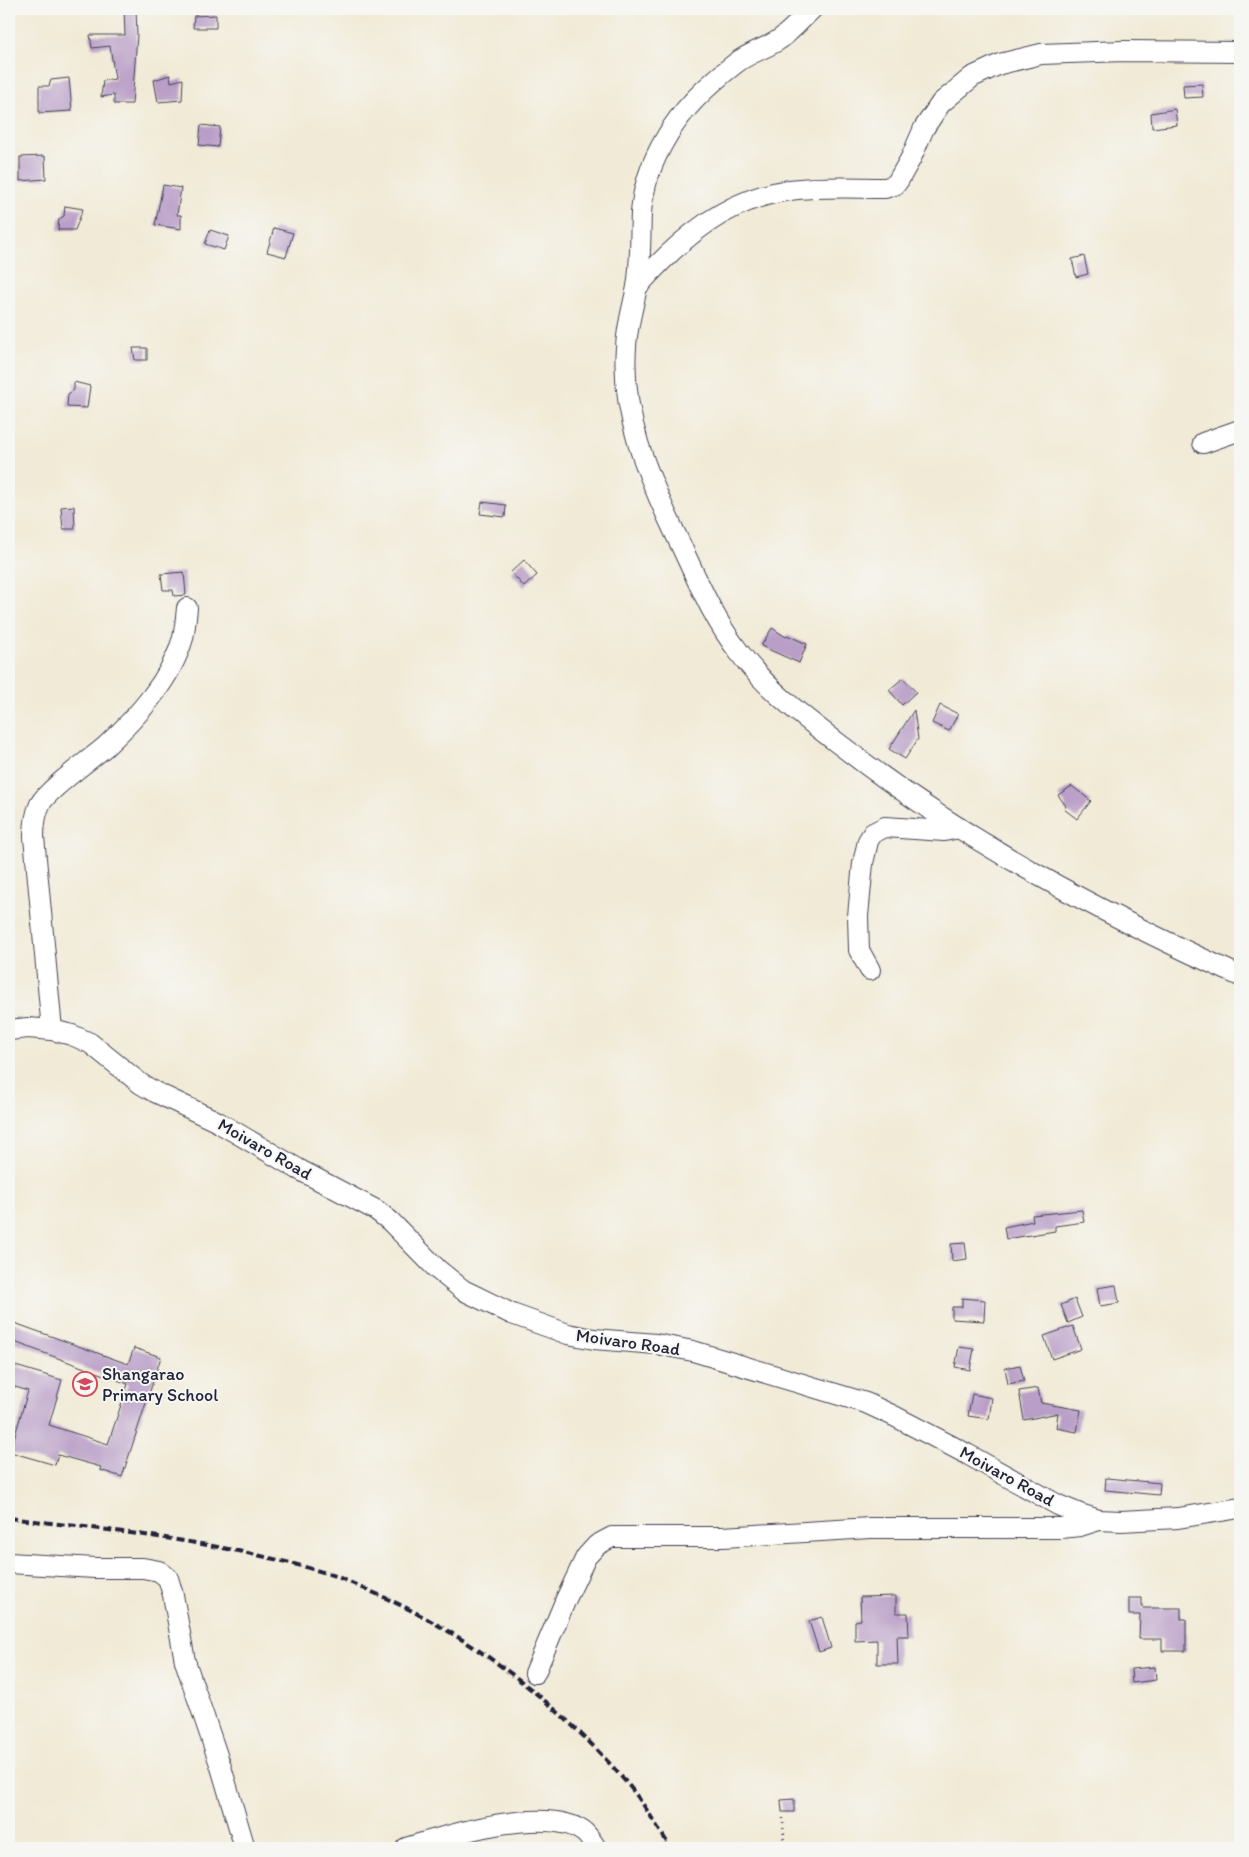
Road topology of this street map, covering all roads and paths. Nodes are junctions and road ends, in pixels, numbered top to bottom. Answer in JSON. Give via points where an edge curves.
{"nodes":[{"id":1,"x":812,"y":9,"type":"edge"},
{"id":2,"x":1240,"y":52,"type":"edge"},
{"id":3,"x":637,"y":287,"type":"junction"},
{"id":4,"x":1240,"y":430,"type":"edge"},
{"id":5,"x":1203,"y":442,"type":"dead end"},
{"id":6,"x":187,"y":608,"type":"dead end"},
{"id":7,"x":959,"y":828,"type":"junction"},
{"id":8,"x":870,"y":970,"type":"dead end"},
{"id":9,"x":1240,"y":976,"type":"edge"},
{"id":10,"x":9,"y":1030,"type":"edge"},
{"id":11,"x":52,"y":1030,"type":"junction"},
{"id":12,"x":1240,"y":1508,"type":"edge"},
{"id":13,"x":1099,"y":1520,"type":"junction"},
{"id":14,"x":9,"y":1563,"type":"edge"},
{"id":15,"x":535,"y":1673,"type":"dead end"},
{"id":16,"x":783,"y":1818,"type":"dead end"},
{"id":17,"x":245,"y":1848,"type":"edge"},
{"id":18,"x":406,"y":1848,"type":"edge"},
{"id":19,"x":596,"y":1848,"type":"edge"},
{"id":20,"x":784,"y":1848,"type":"edge"}],
"edges":[{"from":1,"to":3,"type":"street","via":[[780,39],[735,63],[692,103],[668,134],[648,179],[644,197]]},
{"from":2,"to":3,"type":"street","via":[[1041,54],[1000,64],[972,77],[941,103],[924,128],[895,185],[886,188],[792,190],[748,200],[695,230]]},
{"from":3,"to":7,"type":"street","via":[[626,343],[628,405],[654,488],[719,625],[758,676],[785,703],[884,779]]},
{"from":4,"to":5,"type":"street"},
{"from":6,"to":11,"type":"street","via":[[182,641],[153,694],[106,746],[44,798],[37,812],[34,838]]},
{"from":7,"to":8,"type":"street","via":[[885,827],[873,833],[863,863],[858,916],[859,950]]},
{"from":7,"to":9,"type":"street","via":[[1101,909]]},
{"from":10,"to":11,"type":"street","name":"Moivaro Road"},
{"from":11,"to":13,"type":"street","name":"Moivaro Road","via":[[90,1043],[141,1084],[216,1120],[363,1202],[390,1221],[437,1269],[463,1290],[512,1314],[568,1334],[693,1351],[866,1403],[953,1446],[1058,1505]]},
{"from":12,"to":13,"type":"street","name":"Moivaro Road","via":[[1178,1518]]},
{"from":13,"to":15,"type":"street","via":[[1060,1528],[905,1528],[723,1537],[612,1537],[597,1544],[586,1557]]},
{"from":14,"to":17,"type":"street","via":[[143,1568],[159,1571],[168,1578],[186,1661]]},
{"from":16,"to":20,"type":"path"},
{"from":18,"to":19,"type":"street","via":[[504,1823],[557,1822],[586,1833]]}]}
